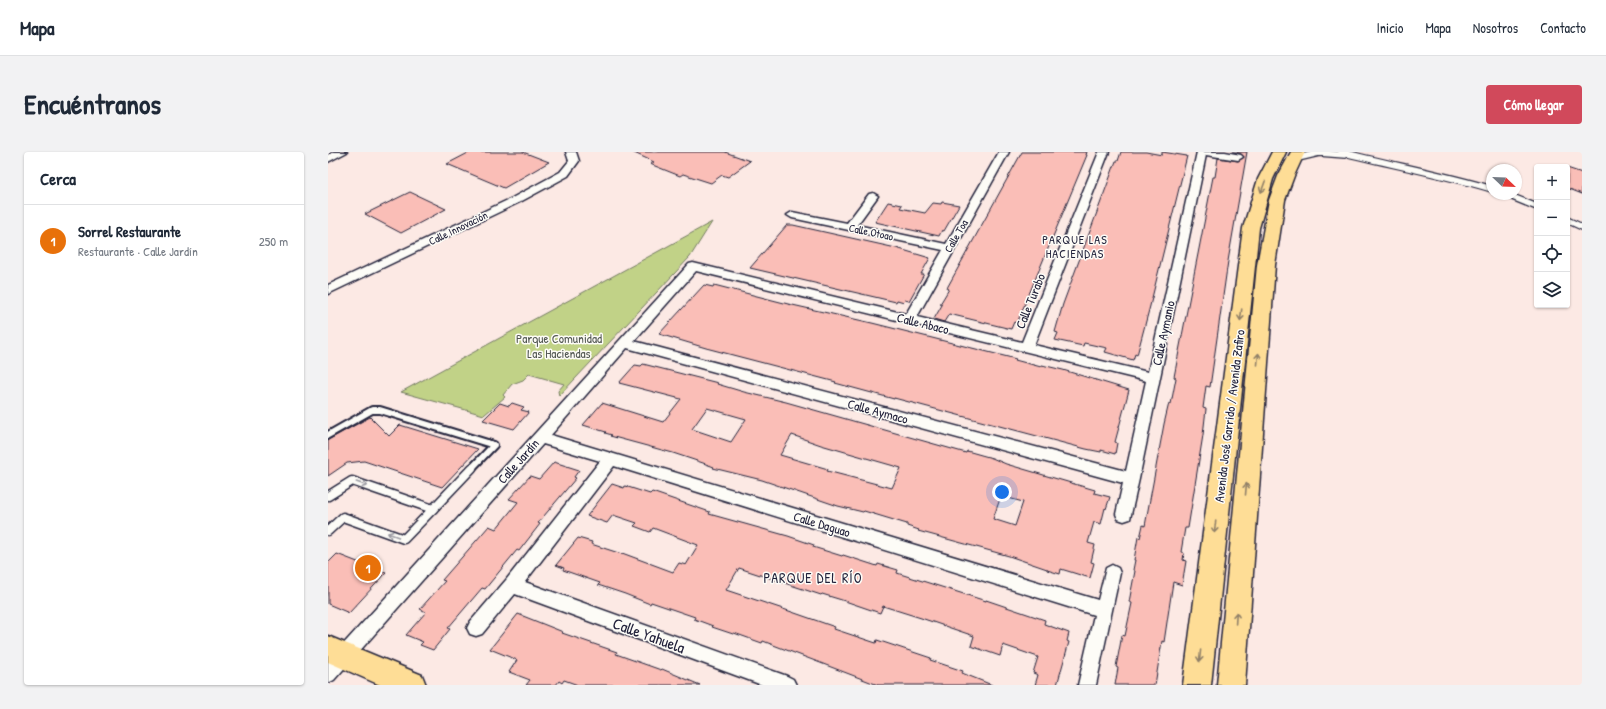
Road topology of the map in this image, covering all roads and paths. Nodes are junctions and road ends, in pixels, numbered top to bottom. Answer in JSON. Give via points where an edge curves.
{"nodes":[{"id":1,"x":342,"y":152,"type":"edge"},
{"id":2,"x":571,"y":152,"type":"edge"},
{"id":3,"x":1004,"y":152,"type":"edge"},
{"id":4,"x":1104,"y":152,"type":"edge"},
{"id":5,"x":1202,"y":152,"type":"edge"},
{"id":6,"x":1207,"y":152,"type":"edge"},
{"id":7,"x":1341,"y":152,"type":"edge"},
{"id":8,"x":1349,"y":152,"type":"edge"},
{"id":9,"x":1291,"y":154,"type":"edge"},
{"id":10,"x":1357,"y":156,"type":"junction"},
{"id":11,"x":1238,"y":157,"type":"dead end"},
{"id":12,"x":328,"y":159,"type":"edge"},
{"id":13,"x":1486,"y":187,"type":"edge"},
{"id":14,"x":873,"y":196,"type":"dead end"},
{"id":15,"x":1519,"y":200,"type":"edge"},
{"id":16,"x":1534,"y":207,"type":"edge"},
{"id":17,"x":792,"y":215,"type":"dead end"},
{"id":18,"x":1570,"y":221,"type":"edge"},
{"id":19,"x":850,"y":227,"type":"junction"},
{"id":20,"x":1582,"y":227,"type":"edge"},
{"id":21,"x":949,"y":248,"type":"junction"},
{"id":22,"x":693,"y":267,"type":"joint"},
{"id":23,"x":328,"y":290,"type":"edge"},
{"id":24,"x":909,"y":319,"type":"junction"},
{"id":25,"x":624,"y":343,"type":"junction"},
{"id":26,"x":1026,"y":348,"type":"junction"},
{"id":27,"x":1154,"y":378,"type":"junction"},
{"id":28,"x":328,"y":435,"type":"edge"},
{"id":29,"x":540,"y":437,"type":"junction"},
{"id":30,"x":611,"y":459,"type":"junction"},
{"id":31,"x":1132,"y":479,"type":"junction"},
{"id":32,"x":328,"y":496,"type":"edge"},
{"id":33,"x":434,"y":509,"type":"junction"},
{"id":34,"x":1124,"y":514,"type":"dead end"},
{"id":35,"x":328,"y":531,"type":"edge"},
{"id":36,"x":1112,"y":573,"type":"dead end"},
{"id":37,"x":512,"y":585,"type":"junction"},
{"id":38,"x":1104,"y":610,"type":"junction"},
{"id":39,"x":476,"y":628,"type":"dead end"},
{"id":40,"x":333,"y":659,"type":"edge"},
{"id":41,"x":412,"y":685,"type":"edge"},
{"id":42,"x":787,"y":685,"type":"edge"},
{"id":43,"x":1087,"y":685,"type":"edge"},
{"id":44,"x":1197,"y":685,"type":"edge"},
{"id":45,"x":1231,"y":685,"type":"edge"}],
"edges":[{"from":1,"to":12,"type":"street"},
{"from":2,"to":23,"type":"street","name":"Calle Innovación","via":[[574,161],[564,174],[516,200]]},
{"from":3,"to":21,"type":"street","name":"Calle Toa"},
{"from":4,"to":26,"type":"street","name":"Calle Turabo"},
{"from":5,"to":27,"type":"street","name":"Calle Aymanio"},
{"from":6,"to":11,"type":"street"},
{"from":7,"to":10,"type":"lane"},
{"from":8,"to":10,"type":"lane"},
{"from":9,"to":10,"type":"lane"},
{"from":9,"to":44,"type":"main road","name":"Avenida José Garrido / Avenida Zafiro","one_way":true,"via":[[1271,167],[1261,190],[1252,228]]},
{"from":45,"to":9,"type":"main road","name":"Avenida José Garrido / Avenida Zafiro","one_way":true,"via":[[1266,266],[1277,200]]},
{"from":10,"to":13,"type":"lane","via":[[1449,176]]},
{"from":14,"to":19,"type":"street"},
{"from":15,"to":16,"type":"lane"},
{"from":17,"to":19,"type":"street","name":"Calle Otoao"},
{"from":18,"to":20,"type":"lane"},
{"from":19,"to":21,"type":"street","name":"Calle Otoao"},
{"from":21,"to":24,"type":"street","name":"Calle Toa"},
{"from":22,"to":24,"type":"street","name":"Calle Abaco"},
{"from":22,"to":25,"type":"street","name":"Calle Jardín"},
{"from":24,"to":26,"type":"street","name":"Calle Abaco"},
{"from":25,"to":29,"type":"street","name":"Calle Jardín"},
{"from":25,"to":31,"type":"street","name":"Calle Aymaco"},
{"from":26,"to":27,"type":"street","name":"Calle Abaco"},
{"from":27,"to":31,"type":"street","name":"Calle Aymanio"},
{"from":28,"to":33,"type":"lane","via":[[372,410],[380,410],[494,445]]},
{"from":29,"to":30,"type":"street","name":"Calle Daguao"},
{"from":29,"to":40,"type":"street","name":"Calle Jardín"},
{"from":30,"to":37,"type":"street"},
{"from":30,"to":38,"type":"street","name":"Calle Daguao"},
{"from":31,"to":34,"type":"street","name":"Calle Aymanio"},
{"from":32,"to":33,"type":"lane","one_way":true,"via":[[352,481]]},
{"from":33,"to":35,"type":"lane","one_way":true,"via":[[404,539],[343,517]]},
{"from":36,"to":38,"type":"street"},
{"from":37,"to":39,"type":"street"},
{"from":37,"to":42,"type":"street","name":"Calle Yahuela"},
{"from":38,"to":43,"type":"street"},
{"from":40,"to":41,"type":"main road"}]}
